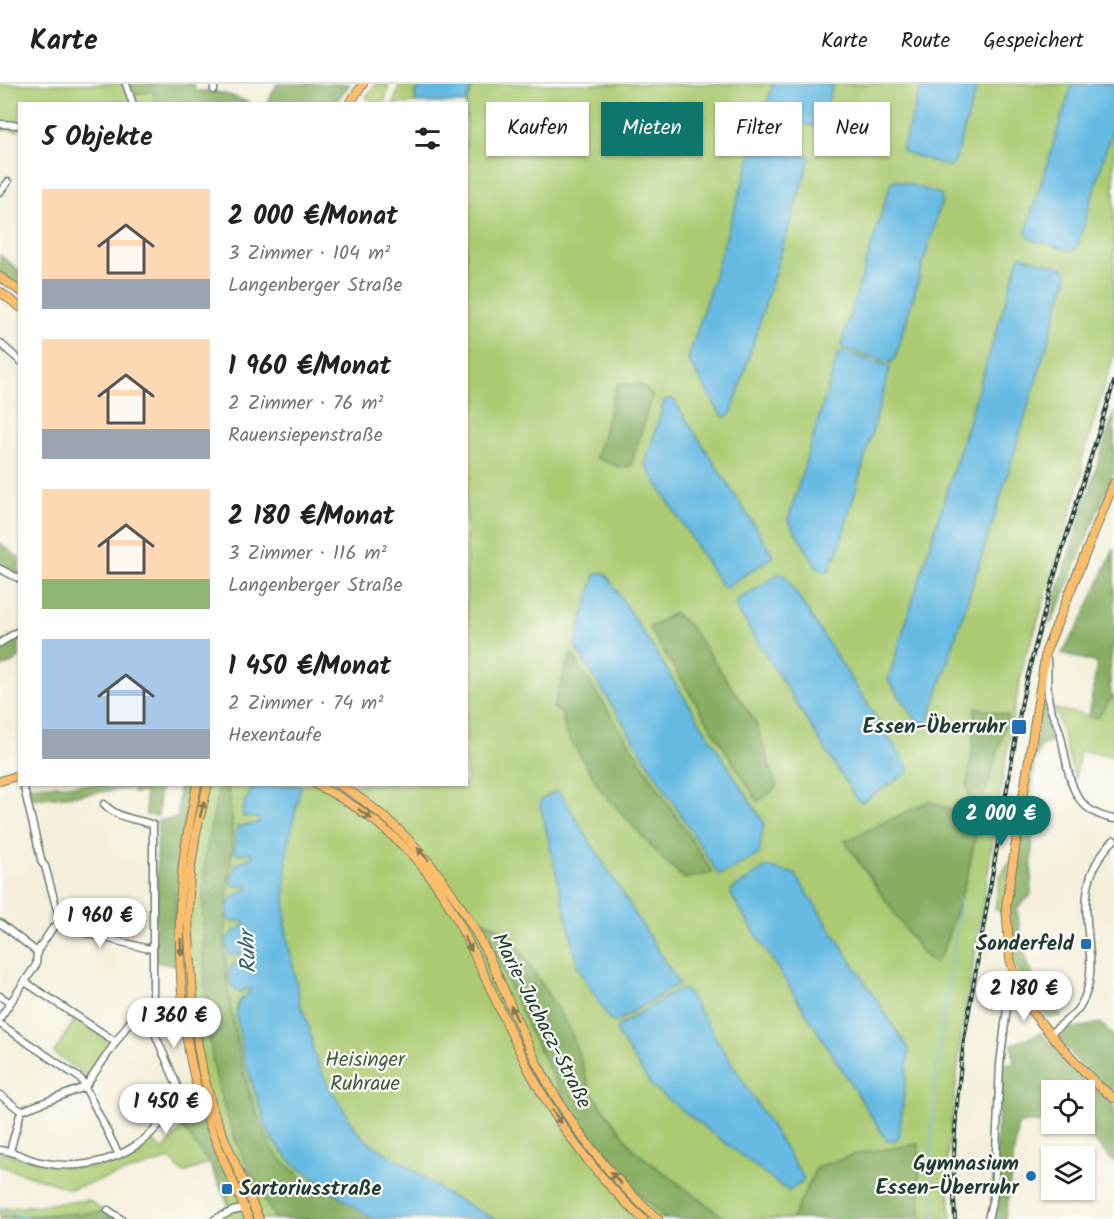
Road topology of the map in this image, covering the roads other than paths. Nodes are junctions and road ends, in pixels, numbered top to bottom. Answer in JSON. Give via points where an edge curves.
{"nodes":[{"id":1,"x":126,"y":84,"type":"edge"},
{"id":2,"x":363,"y":84,"type":"edge"},
{"id":3,"x":132,"y":102,"type":"edge"},
{"id":4,"x":350,"y":102,"type":"edge"},
{"id":5,"x":0,"y":124,"type":"edge"},
{"id":6,"x":18,"y":125,"type":"edge"},
{"id":7,"x":8,"y":182,"type":"dead end"},
{"id":8,"x":0,"y":192,"type":"edge"},
{"id":9,"x":0,"y":277,"type":"edge"},
{"id":10,"x":18,"y":290,"type":"edge"},
{"id":11,"x":0,"y":292,"type":"edge"},
{"id":12,"x":18,"y":306,"type":"edge"},
{"id":13,"x":0,"y":343,"type":"edge"},
{"id":14,"x":18,"y":359,"type":"edge"},
{"id":15,"x":1114,"y":483,"type":"edge"},
{"id":16,"x":0,"y":569,"type":"edge"},
{"id":17,"x":18,"y":578,"type":"edge"},
{"id":18,"x":18,"y":631,"type":"edge"},
{"id":19,"x":0,"y":643,"type":"edge"},
{"id":20,"x":1046,"y":651,"type":"junction"},
{"id":21,"x":18,"y":776,"type":"edge"},
{"id":22,"x":0,"y":780,"type":"edge"},
{"id":23,"x":23,"y":786,"type":"edge"},
{"id":24,"x":197,"y":786,"type":"edge"},
{"id":25,"x":208,"y":786,"type":"edge"},
{"id":26,"x":319,"y":786,"type":"edge"},
{"id":27,"x":341,"y":786,"type":"edge"},
{"id":28,"x":104,"y":804,"type":"dead end"},
{"id":29,"x":1114,"y":819,"type":"edge"},
{"id":30,"x":1112,"y":845,"type":"edge"},
{"id":31,"x":0,"y":922,"type":"edge"},
{"id":32,"x":59,"y":923,"type":"junction"},
{"id":33,"x":153,"y":949,"type":"junction"},
{"id":34,"x":37,"y":952,"type":"junction"},
{"id":35,"x":1015,"y":979,"type":"junction"},
{"id":36,"x":25,"y":981,"type":"junction"},
{"id":37,"x":0,"y":996,"type":"edge"},
{"id":38,"x":10,"y":1002,"type":"junction"},
{"id":39,"x":151,"y":1012,"type":"junction"},
{"id":40,"x":0,"y":1018,"type":"edge"},
{"id":41,"x":0,"y":1024,"type":"edge"},
{"id":42,"x":1050,"y":1034,"type":"junction"},
{"id":43,"x":116,"y":1042,"type":"junction"},
{"id":44,"x":85,"y":1087,"type":"junction"},
{"id":45,"x":0,"y":1095,"type":"edge"},
{"id":46,"x":1114,"y":1098,"type":"edge"},
{"id":47,"x":21,"y":1111,"type":"junction"},
{"id":48,"x":0,"y":1150,"type":"edge"},
{"id":49,"x":10,"y":1150,"type":"junction"},
{"id":50,"x":119,"y":1155,"type":"junction"},
{"id":51,"x":108,"y":1210,"type":"dead end"},
{"id":52,"x":252,"y":1214,"type":"edge"},
{"id":53,"x":223,"y":1218,"type":"edge"},
{"id":54,"x":121,"y":1219,"type":"edge"},
{"id":55,"x":214,"y":1219,"type":"edge"},
{"id":56,"x":643,"y":1219,"type":"edge"},
{"id":57,"x":657,"y":1219,"type":"edge"},
{"id":58,"x":988,"y":1219,"type":"edge"}],
"edges":[{"from":1,"to":3,"type":"street"},
{"from":2,"to":4,"type":"main road"},
{"from":5,"to":6,"type":"street"},
{"from":7,"to":8,"type":"street"},
{"from":9,"to":10,"type":"main road"},
{"from":11,"to":12,"type":"main road"},
{"from":13,"to":14,"type":"street"},
{"from":15,"to":20,"type":"main road"},
{"from":16,"to":17,"type":"street"},
{"from":18,"to":19,"type":"street"},
{"from":20,"to":29,"type":"street","via":[[1048,698],[1062,740],[1069,779],[1084,806]]},
{"from":20,"to":35,"type":"main road","via":[[1006,895],[1007,938]]},
{"from":21,"to":22,"type":"main road"},
{"from":23,"to":32,"type":"street"},
{"from":24,"to":52,"type":"main road","one_way":true,"via":[[182,873],[180,920],[187,1031],[206,1117],[224,1164]]},
{"from":52,"to":25,"type":"main road","one_way":true,"via":[[214,1114],[195,1029],[188,919],[190,873]]},
{"from":26,"to":56,"type":"main road","name":"Marie-Juchacz-Straße","one_way":true,"via":[[356,807],[387,831],[440,892],[549,1106],[609,1186]]},
{"from":57,"to":27,"type":"main road","name":"Marie-Juchacz-Straße","one_way":true,"via":[[594,1152],[558,1101],[486,952],[449,887],[393,824]]},
{"from":28,"to":33,"type":"street","via":[[126,819],[153,825]]},
{"from":30,"to":42,"type":"street","via":[[1095,866],[1089,883],[1087,991],[1080,1007]]},
{"from":31,"to":34,"type":"street"},
{"from":32,"to":33,"type":"street","via":[[62,927]]},
{"from":32,"to":34,"type":"street"},
{"from":33,"to":39,"type":"street"},
{"from":34,"to":36,"type":"street","via":[[36,965]]},
{"from":35,"to":42,"type":"main road","via":[[1033,1013]]},
{"from":35,"to":58,"type":"street","via":[[1010,984],[1000,1064],[994,1194]]},
{"from":36,"to":38,"type":"street"},
{"from":36,"to":43,"type":"street"},
{"from":37,"to":38,"type":"street"},
{"from":38,"to":40,"type":"street"},
{"from":39,"to":43,"type":"street","via":[[133,1017]]},
{"from":39,"to":50,"type":"street","via":[[153,1029],[179,1097],[154,1130]]},
{"from":41,"to":44,"type":"street","via":[[81,1079]]},
{"from":42,"to":46,"type":"main road"},
{"from":43,"to":44,"type":"street"},
{"from":44,"to":47,"type":"street"},
{"from":44,"to":50,"type":"street"},
{"from":45,"to":47,"type":"street"},
{"from":47,"to":49,"type":"street"},
{"from":48,"to":49,"type":"street"},
{"from":49,"to":50,"type":"street","via":[[55,1165],[94,1163]]},
{"from":51,"to":54,"type":"street"},
{"from":52,"to":53,"type":"street","via":[[233,1211]]},
{"from":53,"to":55,"type":"street"}]}
